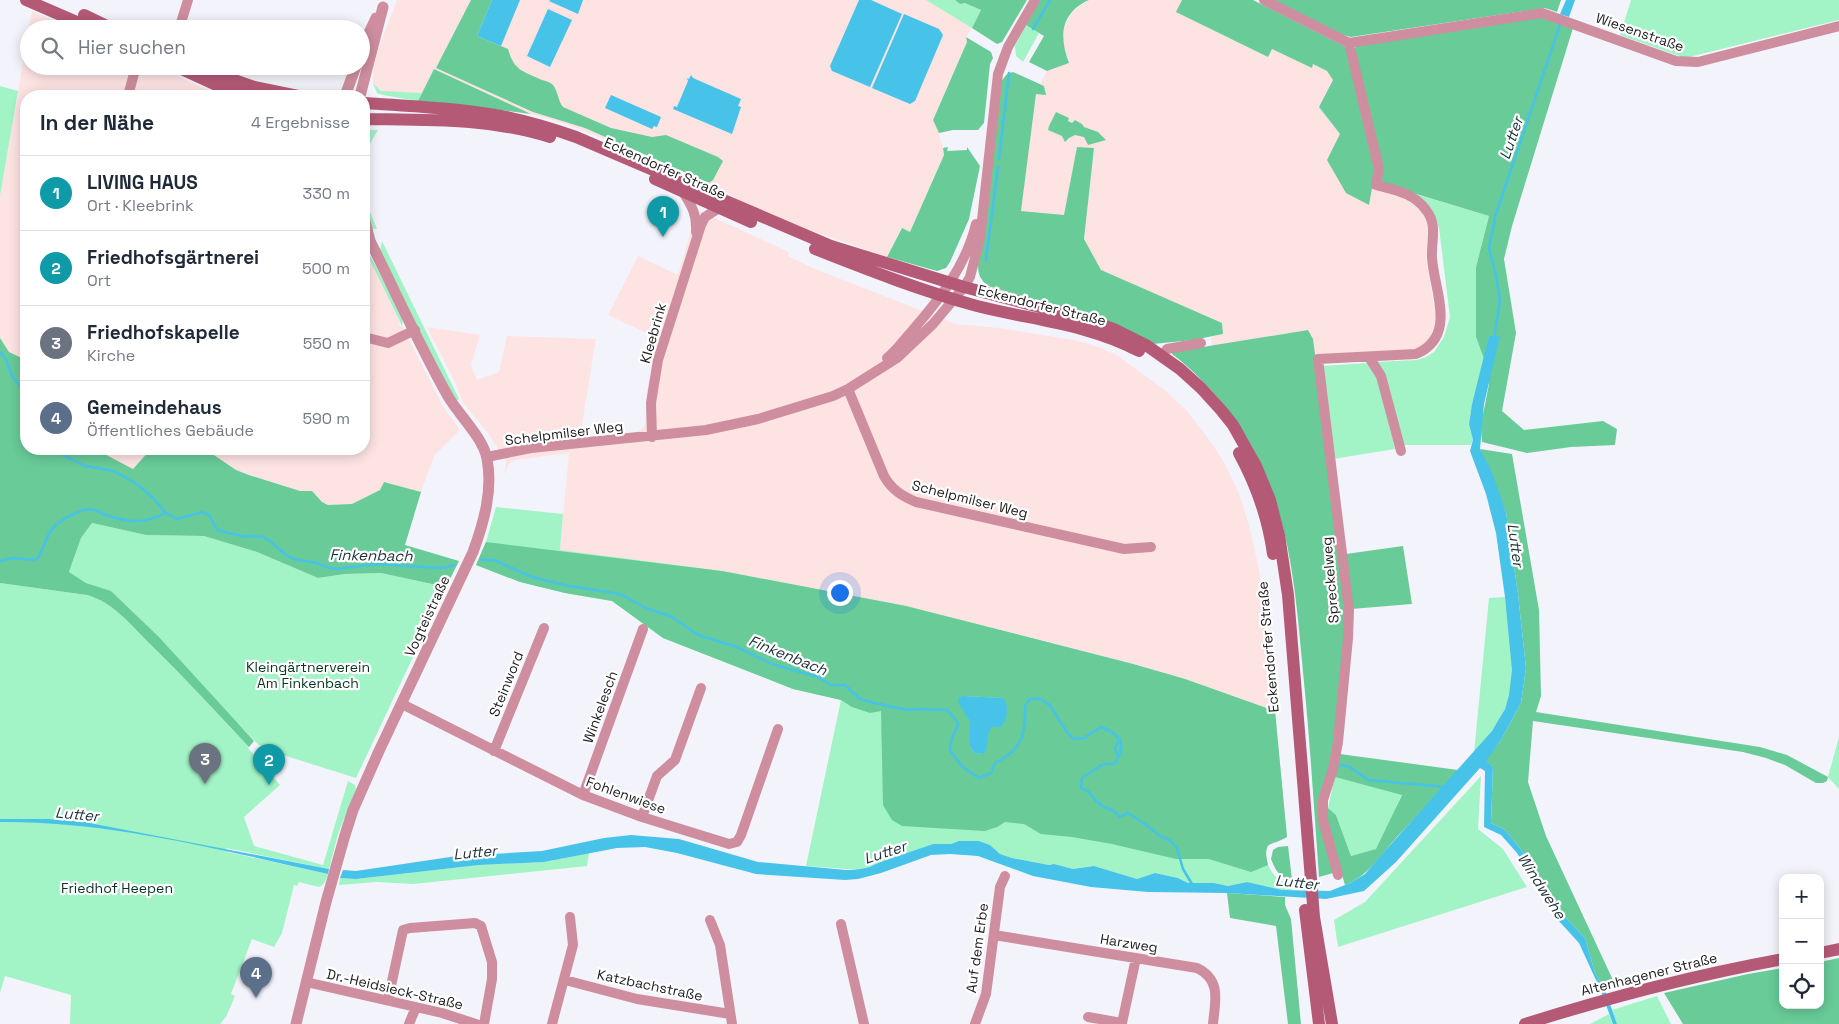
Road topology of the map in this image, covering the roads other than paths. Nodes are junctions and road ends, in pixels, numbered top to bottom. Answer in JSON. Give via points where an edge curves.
{"nodes":[{"id":1,"x":26,"y":0,"type":"edge"},
{"id":2,"x":50,"y":0,"type":"edge"},
{"id":3,"x":188,"y":0,"type":"edge"},
{"id":4,"x":1035,"y":0,"type":"edge"},
{"id":5,"x":1264,"y":0,"type":"edge"},
{"id":6,"x":385,"y":3,"type":"edge"},
{"id":7,"x":72,"y":20,"type":"edge"},
{"id":8,"x":93,"y":20,"type":"edge"},
{"id":9,"x":181,"y":20,"type":"edge"},
{"id":10,"x":1839,"y":26,"type":"edge"},
{"id":11,"x":370,"y":29,"type":"edge"},
{"id":12,"x":1349,"y":43,"type":"junction"},
{"id":13,"x":370,"y":59,"type":"edge"},
{"id":14,"x":134,"y":75,"type":"edge"},
{"id":15,"x":195,"y":75,"type":"edge"},
{"id":16,"x":219,"y":75,"type":"edge"},
{"id":17,"x":353,"y":75,"type":"edge"},
{"id":18,"x":366,"y":75,"type":"edge"},
{"id":19,"x":130,"y":90,"type":"edge"},
{"id":20,"x":229,"y":90,"type":"edge"},
{"id":21,"x":270,"y":90,"type":"edge"},
{"id":22,"x":347,"y":90,"type":"edge"},
{"id":23,"x":362,"y":90,"type":"edge"},
{"id":24,"x":370,"y":103,"type":"edge"},
{"id":25,"x":370,"y":119,"type":"edge"},
{"id":26,"x":984,"y":190,"type":"junction"},
{"id":27,"x":683,"y":192,"type":"junction"},
{"id":28,"x":719,"y":208,"type":"junction"},
{"id":29,"x":370,"y":239,"type":"edge"},
{"id":30,"x":695,"y":239,"type":"junction"},
{"id":31,"x":951,"y":282,"type":"junction"},
{"id":32,"x":964,"y":287,"type":"junction"},
{"id":33,"x":947,"y":296,"type":"junction"},
{"id":34,"x":414,"y":330,"type":"junction"},
{"id":35,"x":370,"y":338,"type":"edge"},
{"id":36,"x":1200,"y":343,"type":"dead end"},
{"id":37,"x":1162,"y":356,"type":"junction"},
{"id":38,"x":1369,"y":357,"type":"junction"},
{"id":39,"x":848,"y":389,"type":"junction"},
{"id":40,"x":652,"y":437,"type":"junction"},
{"id":41,"x":1401,"y":451,"type":"dead end"},
{"id":42,"x":487,"y":457,"type":"junction"},
{"id":43,"x":1151,"y":547,"type":"dead end"},
{"id":44,"x":544,"y":628,"type":"dead end"},
{"id":45,"x":643,"y":628,"type":"dead end"},
{"id":46,"x":701,"y":688,"type":"dead end"},
{"id":47,"x":402,"y":704,"type":"junction"},
{"id":48,"x":778,"y":728,"type":"dead end"},
{"id":49,"x":494,"y":751,"type":"junction"},
{"id":50,"x":583,"y":795,"type":"junction"},
{"id":51,"x":642,"y":817,"type":"junction"},
{"id":52,"x":1306,"y":875,"type":"junction"},
{"id":53,"x":1338,"y":875,"type":"dead end"},
{"id":54,"x":1005,"y":876,"type":"dead end"},
{"id":55,"x":570,"y":917,"type":"dead end"},
{"id":56,"x":1310,"y":918,"type":"junction"},
{"id":57,"x":710,"y":920,"type":"dead end"},
{"id":58,"x":841,"y":924,"type":"dead end"},
{"id":59,"x":994,"y":935,"type":"junction"},
{"id":60,"x":1839,"y":949,"type":"edge"},
{"id":61,"x":1824,"y":952,"type":"edge"},
{"id":62,"x":1136,"y":958,"type":"junction"},
{"id":63,"x":1779,"y":960,"type":"edge"},
{"id":64,"x":565,"y":980,"type":"junction"},
{"id":65,"x":306,"y":982,"type":"junction"},
{"id":66,"x":388,"y":1000,"type":"junction"},
{"id":67,"x":416,"y":1007,"type":"junction"},
{"id":68,"x":1088,"y":1017,"type":"dead end"},
{"id":69,"x":731,"y":1019,"type":"edge"},
{"id":70,"x":296,"y":1024,"type":"edge"},
{"id":71,"x":409,"y":1024,"type":"edge"},
{"id":72,"x":476,"y":1024,"type":"edge"},
{"id":73,"x":484,"y":1024,"type":"edge"},
{"id":74,"x":552,"y":1024,"type":"edge"},
{"id":75,"x":864,"y":1024,"type":"edge"},
{"id":76,"x":975,"y":1024,"type":"edge"},
{"id":77,"x":1213,"y":1024,"type":"edge"},
{"id":78,"x":1319,"y":1024,"type":"edge"},
{"id":79,"x":1332,"y":1024,"type":"edge"},
{"id":80,"x":1525,"y":1024,"type":"edge"}],
"edges":[{"from":1,"to":7,"type":"main road"},
{"from":2,"to":8,"type":"main road"},
{"from":3,"to":9,"type":"street"},
{"from":4,"to":26,"type":"street","name":"Schelpmilser Weg","via":[[1000,68]]},
{"from":5,"to":12,"type":"street"},
{"from":6,"to":11,"type":"street"},
{"from":6,"to":13,"type":"street"},
{"from":10,"to":12,"type":"street","name":"Wiesenstraße","via":[[1698,62],[1676,61],[1547,13]]},
{"from":12,"to":38,"type":"street","via":[[1379,168],[1376,186],[1407,193],[1426,209],[1434,225],[1432,258],[1441,317],[1436,337],[1427,349],[1414,355]]},
{"from":14,"to":19,"type":"street"},
{"from":15,"to":20,"type":"main road"},
{"from":16,"to":21,"type":"main road"},
{"from":17,"to":22,"type":"street"},
{"from":18,"to":23,"type":"street"},
{"from":24,"to":31,"type":"main road","name":"Eckendorfer Straße","via":[[462,110],[543,126],[576,137],[831,246]]},
{"from":25,"to":27,"type":"main road","name":"Eckendorfer Straße","via":[[459,121],[540,134],[572,144]]},
{"from":26,"to":31,"type":"street","name":"Schelpmilser Weg","via":[[973,235]]},
{"from":26,"to":32,"type":"street","name":"Schelpmilser Weg","via":[[980,238],[970,277]]},
{"from":27,"to":28,"type":"main road","name":"Eckendorfer Straße"},
{"from":27,"to":30,"type":"street","name":"Kleebrink","via":[[695,212]]},
{"from":28,"to":30,"type":"street","name":"Kleebrink","via":[[705,217]]},
{"from":28,"to":33,"type":"main road","name":"Eckendorfer Straße","via":[[828,254]]},
{"from":29,"to":34,"type":"street","name":"Vogteistraße"},
{"from":30,"to":40,"type":"street","name":"Kleebrink","via":[[658,360],[651,403]]},
{"from":31,"to":32,"type":"main road","name":"Eckendorfer Straße"},
{"from":31,"to":33,"type":"street","name":"Schelpmilser Weg"},
{"from":32,"to":33,"type":"street","name":"Schelpmilser Weg"},
{"from":32,"to":37,"type":"main road","name":"Eckendorfer Straße","via":[[1102,325],[1132,337]]},
{"from":33,"to":39,"type":"street","name":"Schelpmilser Weg","via":[[891,355]]},
{"from":33,"to":52,"type":"main road","name":"Eckendorfer Straße","via":[[977,306],[1081,328],[1127,345],[1179,379],[1227,432],[1248,470],[1270,537],[1279,595]]},
{"from":34,"to":35,"type":"street","via":[[388,343]]},
{"from":34,"to":42,"type":"street","name":"Vogteistraße","via":[[448,397],[482,444]]},
{"from":36,"to":37,"type":"street","via":[[1167,349]]},
{"from":37,"to":52,"type":"main road","name":"Eckendorfer Straße","via":[[1201,388],[1233,426],[1256,466],[1270,500],[1288,595]]},
{"from":38,"to":41,"type":"street","via":[[1381,376]]},
{"from":38,"to":53,"type":"street","name":"Spreckelweg","via":[[1318,359],[1349,610],[1338,742],[1322,800],[1323,820]]},
{"from":39,"to":40,"type":"street","name":"Schelpmilser Weg","via":[[758,419]]},
{"from":39,"to":43,"type":"street","name":"Schelpmilser Weg","via":[[884,476],[889,485],[905,497],[1124,549]]},
{"from":40,"to":42,"type":"street","name":"Schelpmilser Weg","via":[[531,448]]},
{"from":42,"to":47,"type":"street","name":"Vogteistraße","via":[[488,496],[478,539]]},
{"from":44,"to":49,"type":"street","name":"Steinword"},
{"from":45,"to":50,"type":"street","name":"Winkelesch"},
{"from":46,"to":51,"type":"street","via":[[675,760],[656,776]]},
{"from":47,"to":49,"type":"street","name":"Fohlenwiese"},
{"from":47,"to":65,"type":"street","name":"Vogteistraße","via":[[344,835]]},
{"from":48,"to":51,"type":"street","name":"Fohlenwiese","via":[[737,842],[729,844]]},
{"from":49,"to":50,"type":"street","name":"Fohlenwiese"},
{"from":50,"to":51,"type":"street","name":"Fohlenwiese"},
{"from":52,"to":56,"type":"main road","name":"Eckendorfer Straße"},
{"from":54,"to":59,"type":"street","name":"Auf dem Erbe","via":[[1000,887]]},
{"from":55,"to":64,"type":"street","via":[[573,945]]},
{"from":56,"to":78,"type":"main road","name":"Eckendorfer Straße"},
{"from":56,"to":79,"type":"main road","name":"Eckendorfer Straße"},
{"from":57,"to":69,"type":"street","via":[[720,945]]},
{"from":58,"to":75,"type":"street"},
{"from":59,"to":62,"type":"street","name":"Harzweg"},
{"from":59,"to":76,"type":"street","name":"Auf dem Erbe","via":[[986,994]]},
{"from":60,"to":61,"type":"main road"},
{"from":62,"to":68,"type":"street","via":[[1122,1023]]},
{"from":62,"to":77,"type":"street","name":"Harzweg","via":[[1192,966],[1205,972],[1215,987]]},
{"from":63,"to":80,"type":"main road","name":"Altenhagener Straße","via":[[1722,970],[1593,1002]]},
{"from":64,"to":69,"type":"street","name":"Katzbachstraße"},
{"from":64,"to":74,"type":"street"},
{"from":65,"to":66,"type":"street","name":"Dr.-Heidsieck-Straße"},
{"from":65,"to":70,"type":"street","name":"Vogteistraße"},
{"from":66,"to":67,"type":"street","name":"Dr.-Heidsieck-Straße"},
{"from":66,"to":73,"type":"street","via":[[403,930],[475,923],[481,926],[492,962]]},
{"from":67,"to":71,"type":"street"},
{"from":67,"to":72,"type":"street","name":"Dr.-Heidsieck-Straße"}]}
